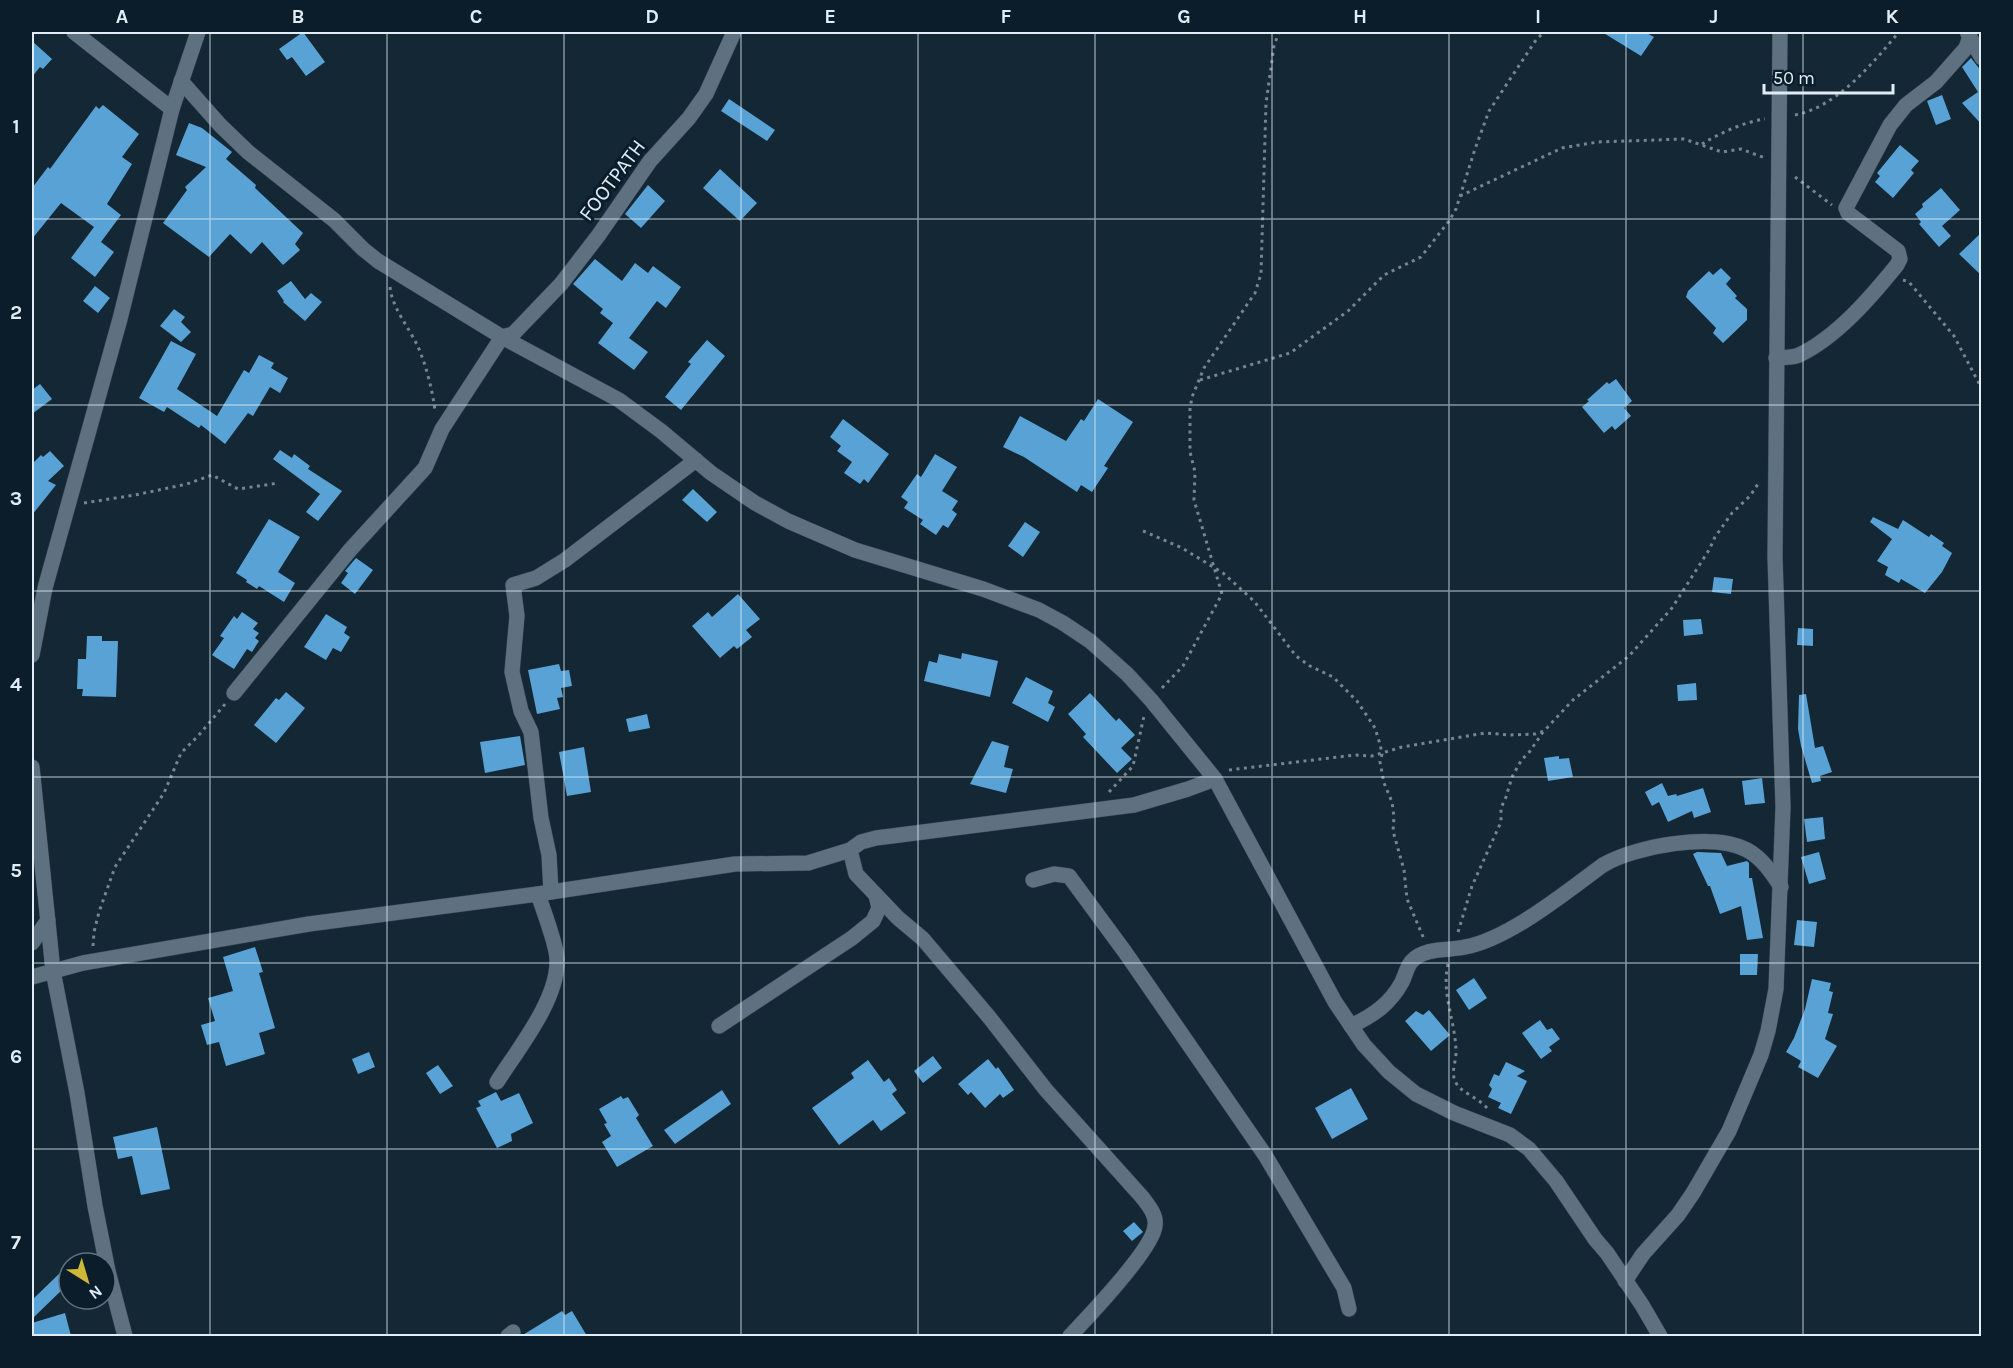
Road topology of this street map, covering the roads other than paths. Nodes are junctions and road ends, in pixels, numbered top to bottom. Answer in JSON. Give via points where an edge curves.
{"nodes":[{"id":1,"x":74,"y":32,"type":"edge"},
{"id":2,"x":198,"y":32,"type":"edge"},
{"id":3,"x":734,"y":32,"type":"edge"},
{"id":4,"x":1780,"y":32,"type":"edge"},
{"id":5,"x":1968,"y":35,"type":"edge"},
{"id":6,"x":1982,"y":58,"type":"edge"},
{"id":7,"x":181,"y":81,"type":"junction"},
{"id":8,"x":172,"y":109,"type":"junction"},
{"id":9,"x":502,"y":337,"type":"junction"},
{"id":10,"x":1776,"y":358,"type":"junction"},
{"id":11,"x":696,"y":460,"type":"junction"},
{"id":12,"x":32,"y":655,"type":"edge"},
{"id":13,"x":234,"y":693,"type":"road end"},
{"id":14,"x":32,"y":767,"type":"edge"},
{"id":15,"x":1210,"y":773,"type":"junction"},
{"id":16,"x":850,"y":850,"type":"junction"},
{"id":17,"x":1033,"y":880,"type":"dead end"},
{"id":18,"x":1781,"y":887,"type":"junction"},
{"id":19,"x":545,"y":893,"type":"junction"},
{"id":20,"x":876,"y":895,"type":"junction"},
{"id":21,"x":48,"y":920,"type":"junction"},
{"id":22,"x":32,"y":943,"type":"edge"},
{"id":23,"x":53,"y":971,"type":"junction"},
{"id":24,"x":32,"y":977,"type":"edge"},
{"id":25,"x":719,"y":1026,"type":"dead end"},
{"id":26,"x":1351,"y":1026,"type":"junction"},
{"id":27,"x":497,"y":1082,"type":"dead end"},
{"id":28,"x":1625,"y":1281,"type":"junction"},
{"id":29,"x":1349,"y":1310,"type":"dead end"},
{"id":30,"x":125,"y":1336,"type":"edge"},
{"id":31,"x":1070,"y":1336,"type":"edge"},
{"id":32,"x":1660,"y":1336,"type":"edge"}],
"edges":[{"from":1,"to":8,"type":"street"},
{"from":2,"to":7,"type":"street"},
{"from":3,"to":9,"type":"street","name":"FOOTPATH","via":[[706,94],[689,118],[650,161],[598,236],[543,304],[513,334]]},
{"from":4,"to":10,"type":"street"},
{"from":5,"to":6,"type":"street"},
{"from":5,"to":10,"type":"street","via":[[1966,48],[1890,125],[1846,208],[1898,251],[1897,265],[1838,329],[1798,356]]},
{"from":7,"to":8,"type":"street"},
{"from":7,"to":9,"type":"street","via":[[248,152],[334,220],[363,249]]},
{"from":8,"to":12,"type":"street","via":[[120,319],[45,588]]},
{"from":9,"to":11,"type":"street","via":[[620,400]]},
{"from":9,"to":13,"type":"street","via":[[438,437],[421,473],[350,550]]},
{"from":10,"to":18,"type":"street","via":[[1775,557],[1784,807]]},
{"from":11,"to":15,"type":"street","via":[[755,503],[798,525],[855,550],[983,589],[1047,615],[1090,641],[1151,700]]},
{"from":11,"to":19,"type":"street","via":[[564,560],[536,578],[513,585],[517,616],[512,672],[520,711],[531,732],[549,855]]},
{"from":14,"to":21,"type":"street"},
{"from":15,"to":16,"type":"street","via":[[1162,797],[1134,805],[876,838]]},
{"from":15,"to":26,"type":"street"},
{"from":16,"to":19,"type":"street","via":[[808,863],[735,864]]},
{"from":16,"to":20,"type":"street","via":[[856,874]]},
{"from":17,"to":29,"type":"street","via":[[1054,874],[1069,876],[1118,942],[1264,1155],[1344,1288]]},
{"from":18,"to":26,"type":"street","via":[[1766,865],[1749,850],[1727,842],[1695,842],[1633,852],[1602,865],[1506,930],[1465,947],[1429,951],[1412,961],[1394,996],[1382,1009]]},
{"from":18,"to":28,"type":"street","via":[[1776,989],[1768,1031],[1751,1081],[1730,1131],[1693,1193]]},
{"from":19,"to":23,"type":"street","via":[[309,924]]},
{"from":19,"to":27,"type":"street","via":[[557,958],[555,984]]},
{"from":20,"to":25,"type":"street","via":[[879,908],[873,921]]},
{"from":20,"to":31,"type":"street","via":[[923,939],[1046,1090],[1152,1211],[1156,1225],[1151,1239]]},
{"from":21,"to":22,"type":"street"},
{"from":21,"to":23,"type":"street"},
{"from":23,"to":24,"type":"street"},
{"from":23,"to":30,"type":"street","via":[[97,1217]]},
{"from":26,"to":28,"type":"street","via":[[1377,1060],[1416,1094],[1510,1135],[1529,1149],[1556,1180]]},
{"from":28,"to":32,"type":"street"}]}
